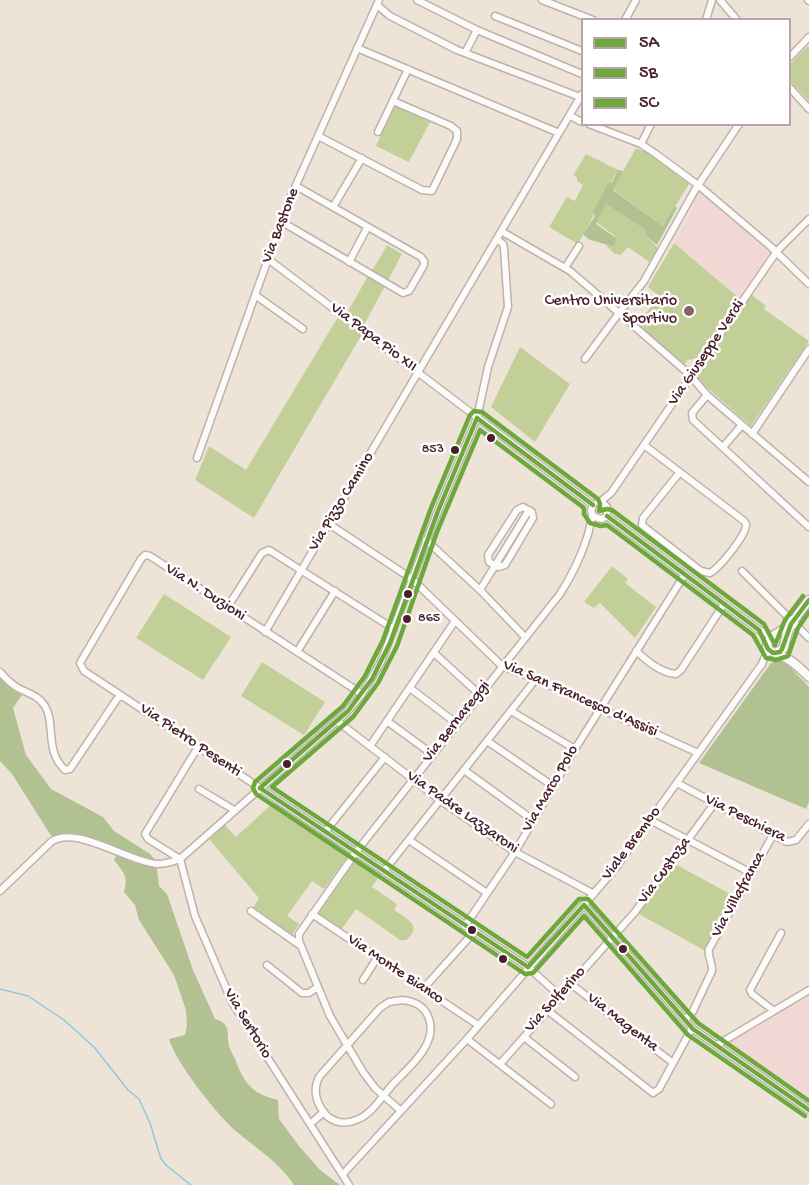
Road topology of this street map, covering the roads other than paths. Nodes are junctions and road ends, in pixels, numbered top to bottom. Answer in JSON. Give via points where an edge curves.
{"nodes":[{"id":1,"x":417,"y":0,"type":"edge"},
{"id":2,"x":542,"y":0,"type":"edge"},
{"id":3,"x":636,"y":0,"type":"edge"},
{"id":4,"x":712,"y":0,"type":"edge"},
{"id":5,"x":720,"y":0,"type":"edge"},
{"id":6,"x":378,"y":2,"type":"edge"},
{"id":7,"x":495,"y":16,"type":"dead end"},
{"id":8,"x":588,"y":18,"type":"edge"},
{"id":9,"x":626,"y":18,"type":"edge"},
{"id":10,"x":707,"y":18,"type":"edge"},
{"id":11,"x":735,"y":18,"type":"edge"},
{"id":12,"x":477,"y":30,"type":"junction"},
{"id":13,"x":809,"y":37,"type":"edge"},
{"id":14,"x":357,"y":48,"type":"junction"},
{"id":15,"x":581,"y":51,"type":"edge"},
{"id":16,"x":465,"y":53,"type":"junction"},
{"id":17,"x":791,"y":55,"type":"edge"},
{"id":18,"x":408,"y":69,"type":"junction"},
{"id":19,"x":581,"y":74,"type":"edge"},
{"id":20,"x":791,"y":90,"type":"edge"},
{"id":21,"x":581,"y":95,"type":"edge"},
{"id":22,"x":393,"y":101,"type":"junction"},
{"id":23,"x":809,"y":109,"type":"edge"},
{"id":24,"x":570,"y":116,"type":"junction"},
{"id":25,"x":581,"y":122,"type":"edge"},
{"id":26,"x":594,"y":126,"type":"edge"},
{"id":27,"x":650,"y":126,"type":"edge"},
{"id":28,"x":738,"y":126,"type":"edge"},
{"id":29,"x":378,"y":132,"type":"dead end"},
{"id":30,"x":559,"y":133,"type":"junction"},
{"id":31,"x":318,"y":136,"type":"junction"},
{"id":32,"x":641,"y":144,"type":"junction"},
{"id":33,"x":362,"y":158,"type":"junction"},
{"id":34,"x":698,"y":185,"type":"junction"},
{"id":35,"x":296,"y":186,"type":"junction"},
{"id":36,"x":333,"y":207,"type":"junction"},
{"id":37,"x":809,"y":219,"type":"edge"},
{"id":38,"x":282,"y":222,"type":"junction"},
{"id":39,"x":367,"y":228,"type":"junction"},
{"id":40,"x":501,"y":231,"type":"junction"},
{"id":41,"x":497,"y":239,"type":"junction"},
{"id":42,"x":579,"y":246,"type":"dead end"},
{"id":43,"x":777,"y":251,"type":"junction"},
{"id":44,"x":268,"y":259,"type":"junction"},
{"id":45,"x":349,"y":262,"type":"junction"},
{"id":46,"x":565,"y":268,"type":"junction"},
{"id":47,"x":809,"y":284,"type":"edge"},
{"id":48,"x":255,"y":295,"type":"junction"},
{"id":49,"x":619,"y":313,"type":"junction"},
{"id":50,"x":303,"y":329,"type":"dead end"},
{"id":51,"x":809,"y":349,"type":"edge"},
{"id":52,"x":585,"y":359,"type":"dead end"},
{"id":53,"x":418,"y":372,"type":"junction"},
{"id":54,"x":691,"y":376,"type":"junction"},
{"id":55,"x":707,"y":395,"type":"junction"},
{"id":56,"x":477,"y":418,"type":"junction"},
{"id":57,"x":742,"y":425,"type":"junction"},
{"id":58,"x":752,"y":434,"type":"junction"},
{"id":59,"x":644,"y":445,"type":"junction"},
{"id":60,"x":723,"y":447,"type":"junction"},
{"id":61,"x":197,"y":458,"type":"dead end"},
{"id":62,"x":680,"y":472,"type":"junction"},
{"id":63,"x":809,"y":482,"type":"edge"},
{"id":64,"x":611,"y":493,"type":"junction"},
{"id":65,"x":600,"y":502,"type":"junction"},
{"id":66,"x":593,"y":505,"type":"junction"},
{"id":67,"x":607,"y":507,"type":"junction"},
{"id":68,"x":592,"y":515,"type":"junction"},
{"id":69,"x":604,"y":517,"type":"junction"},
{"id":70,"x":329,"y":524,"type":"junction"},
{"id":71,"x":809,"y":527,"type":"edge"},
{"id":72,"x":589,"y":532,"type":"junction"},
{"id":73,"x":426,"y":540,"type":"junction"},
{"id":74,"x":145,"y":555,"type":"joint"},
{"id":75,"x":495,"y":565,"type":"junction"},
{"id":76,"x":301,"y":570,"type":"junction"},
{"id":77,"x":742,"y":571,"type":"dead end"},
{"id":78,"x":685,"y":574,"type":"junction"},
{"id":79,"x":412,"y":579,"type":"junction"},
{"id":80,"x":480,"y":590,"type":"junction"},
{"id":81,"x":335,"y":591,"type":"junction"},
{"id":82,"x":809,"y":600,"type":"edge"},
{"id":83,"x":724,"y":604,"type":"junction"},
{"id":84,"x":227,"y":608,"type":"junction"},
{"id":85,"x":455,"y":621,"type":"junction"},
{"id":86,"x":792,"y":623,"type":"junction"},
{"id":87,"x":394,"y":629,"type":"junction"},
{"id":88,"x":265,"y":632,"type":"junction"},
{"id":89,"x":525,"y":637,"type":"junction"},
{"id":90,"x":809,"y":638,"type":"edge"},
{"id":91,"x":784,"y":643,"type":"junction"},
{"id":92,"x":771,"y":644,"type":"junction"},
{"id":93,"x":636,"y":651,"type":"junction"},
{"id":94,"x":297,"y":652,"type":"junction"},
{"id":95,"x":434,"y":653,"type":"junction"},
{"id":96,"x":792,"y":661,"type":"junction"},
{"id":97,"x":502,"y":666,"type":"junction"},
{"id":98,"x":0,"y":672,"type":"edge"},
{"id":99,"x":809,"y":677,"type":"edge"},
{"id":100,"x":536,"y":679,"type":"junction"},
{"id":101,"x":410,"y":688,"type":"junction"},
{"id":102,"x":362,"y":694,"type":"junction"},
{"id":103,"x":479,"y":694,"type":"junction"},
{"id":104,"x":121,"y":696,"type":"junction"},
{"id":105,"x":600,"y":708,"type":"junction"},
{"id":106,"x":511,"y":711,"type":"junction"},
{"id":107,"x":337,"y":721,"type":"junction"},
{"id":108,"x":387,"y":721,"type":"junction"},
{"id":109,"x":456,"y":723,"type":"junction"},
{"id":110,"x":487,"y":741,"type":"junction"},
{"id":111,"x":370,"y":746,"type":"junction"},
{"id":112,"x":198,"y":747,"type":"junction"},
{"id":113,"x":575,"y":749,"type":"junction"},
{"id":114,"x":698,"y":753,"type":"junction"},
{"id":115,"x":432,"y":754,"type":"junction"},
{"id":116,"x":386,"y":757,"type":"junction"},
{"id":117,"x":464,"y":770,"type":"junction"},
{"id":118,"x":412,"y":779,"type":"junction"},
{"id":119,"x":676,"y":783,"type":"junction"},
{"id":120,"x":553,"y":786,"type":"junction"},
{"id":121,"x":260,"y":788,"type":"junction"},
{"id":122,"x":199,"y":789,"type":"dead end"},
{"id":123,"x":440,"y":800,"type":"junction"},
{"id":124,"x":714,"y":804,"type":"junction"},
{"id":125,"x":234,"y":810,"type":"junction"},
{"id":126,"x":533,"y":820,"type":"junction"},
{"id":127,"x":650,"y":820,"type":"junction"},
{"id":128,"x":809,"y":824,"type":"edge"},
{"id":129,"x":325,"y":832,"type":"junction"},
{"id":130,"x":773,"y":835,"type":"junction"},
{"id":131,"x":409,"y":840,"type":"junction"},
{"id":132,"x":688,"y":840,"type":"junction"},
{"id":133,"x":356,"y":852,"type":"junction"},
{"id":134,"x":515,"y":852,"type":"junction"},
{"id":135,"x":180,"y":859,"type":"junction"},
{"id":136,"x":384,"y":871,"type":"junction"},
{"id":137,"x":751,"y":873,"type":"junction"},
{"id":138,"x":0,"y":891,"type":"edge"},
{"id":139,"x":487,"y":893,"type":"junction"},
{"id":140,"x":594,"y":894,"type":"junction"},
{"id":141,"x":584,"y":905,"type":"junction"},
{"id":142,"x":251,"y":911,"type":"dead end"},
{"id":143,"x":312,"y":914,"type":"junction"},
{"id":144,"x":465,"y":926,"type":"junction"},
{"id":145,"x":474,"y":932,"type":"junction"},
{"id":146,"x":781,"y":933,"type":"dead end"},
{"id":147,"x":613,"y":937,"type":"junction"},
{"id":148,"x":301,"y":946,"type":"junction"},
{"id":149,"x":377,"y":958,"type":"junction"},
{"id":150,"x":267,"y":965,"type":"dead end"},
{"id":151,"x":528,"y":967,"type":"junction"},
{"id":152,"x":363,"y":980,"type":"dead end"},
{"id":153,"x":571,"y":984,"type":"junction"},
{"id":154,"x":318,"y":987,"type":"junction"},
{"id":155,"x":423,"y":989,"type":"junction"},
{"id":156,"x":809,"y":990,"type":"edge"},
{"id":157,"x":560,"y":996,"type":"junction"},
{"id":158,"x":548,"y":1010,"type":"junction"},
{"id":159,"x":774,"y":1011,"type":"junction"},
{"id":160,"x":685,"y":1020,"type":"junction"},
{"id":161,"x":478,"y":1025,"type":"junction"},
{"id":162,"x":692,"y":1028,"type":"junction"},
{"id":163,"x":524,"y":1036,"type":"junction"},
{"id":164,"x":466,"y":1039,"type":"junction"},
{"id":165,"x":347,"y":1044,"type":"junction"},
{"id":166,"x":717,"y":1045,"type":"junction"},
{"id":167,"x":673,"y":1063,"type":"junction"},
{"id":168,"x":500,"y":1064,"type":"junction"},
{"id":169,"x":575,"y":1077,"type":"dead end"},
{"id":170,"x":383,"y":1096,"type":"junction"},
{"id":171,"x":551,"y":1104,"type":"dead end"},
{"id":172,"x":809,"y":1110,"type":"edge"},
{"id":173,"x":401,"y":1111,"type":"junction"},
{"id":174,"x":324,"y":1112,"type":"junction"},
{"id":175,"x":310,"y":1124,"type":"junction"},
{"id":176,"x":343,"y":1174,"type":"junction"},
{"id":177,"x":349,"y":1185,"type":"edge"}],
"edges":[{"from":1,"to":12,"type":"street"},
{"from":2,"to":8,"type":"street"},
{"from":3,"to":9,"type":"street"},
{"from":4,"to":10,"type":"street"},
{"from":5,"to":11,"type":"street"},
{"from":6,"to":14,"type":"street","name":"Via Bastone"},
{"from":6,"to":16,"type":"street","via":[[389,15]]},
{"from":7,"to":15,"type":"street"},
{"from":12,"to":16,"type":"street"},
{"from":12,"to":19,"type":"street"},
{"from":13,"to":17,"type":"street"},
{"from":14,"to":18,"type":"street"},
{"from":14,"to":31,"type":"street","name":"Via Bastone"},
{"from":16,"to":21,"type":"street"},
{"from":18,"to":22,"type":"street"},
{"from":18,"to":30,"type":"street"},
{"from":20,"to":23,"type":"street"},
{"from":21,"to":24,"type":"street","name":"Via Pizzo Camino"},
{"from":22,"to":29,"type":"street"},
{"from":22,"to":33,"type":"street","via":[[457,131],[434,188],[423,191]]},
{"from":24,"to":25,"type":"street"},
{"from":24,"to":30,"type":"street","name":"Via Pizzo Camino"},
{"from":26,"to":32,"type":"street"},
{"from":27,"to":32,"type":"street"},
{"from":28,"to":34,"type":"street"},
{"from":30,"to":40,"type":"street","name":"Via Pizzo Camino"},
{"from":31,"to":33,"type":"street"},
{"from":31,"to":35,"type":"street","name":"Via Bastone"},
{"from":32,"to":34,"type":"street"},
{"from":33,"to":36,"type":"street"},
{"from":34,"to":43,"type":"street"},
{"from":34,"to":49,"type":"street","via":[[644,281]]},
{"from":35,"to":36,"type":"street"},
{"from":35,"to":38,"type":"street","name":"Via Bastone"},
{"from":36,"to":39,"type":"street"},
{"from":37,"to":43,"type":"street","name":"Via Giuseppe Verdi"},
{"from":38,"to":44,"type":"street","name":"Via Bastone"},
{"from":38,"to":45,"type":"street"},
{"from":39,"to":45,"type":"street"},
{"from":39,"to":45,"type":"street","via":[[422,258],[424,265],[405,293]]},
{"from":40,"to":41,"type":"street","name":"Via Pizzo Camino"},
{"from":40,"to":46,"type":"street"},
{"from":41,"to":53,"type":"street","name":"Via Pizzo Camino"},
{"from":41,"to":56,"type":"street","via":[[504,249],[508,305]]},
{"from":42,"to":46,"type":"street"},
{"from":43,"to":47,"type":"street"},
{"from":43,"to":54,"type":"street","name":"Via Giuseppe Verdi"},
{"from":44,"to":48,"type":"street","name":"Via Bastone"},
{"from":44,"to":53,"type":"street","name":"Via Papa Pio XII"},
{"from":46,"to":49,"type":"street"},
{"from":48,"to":50,"type":"street"},
{"from":48,"to":61,"type":"street","name":"Via Bastone"},
{"from":49,"to":52,"type":"street"},
{"from":49,"to":54,"type":"street"},
{"from":51,"to":58,"type":"street"},
{"from":53,"to":56,"type":"street","name":"Via Papa Pio XII"},
{"from":53,"to":70,"type":"street","name":"Via Pizzo Camino"},
{"from":54,"to":55,"type":"street"},
{"from":54,"to":59,"type":"street","name":"Via Giuseppe Verdi"},
{"from":55,"to":57,"type":"street"},
{"from":55,"to":60,"type":"street","via":[[691,418]]},
{"from":56,"to":66,"type":"street","name":"Via Papa Pio XII"},
{"from":56,"to":73,"type":"street"},
{"from":57,"to":58,"type":"street"},
{"from":57,"to":60,"type":"street"},
{"from":58,"to":63,"type":"street"},
{"from":59,"to":62,"type":"street"},
{"from":59,"to":64,"type":"street","name":"Via Giuseppe Verdi"},
{"from":60,"to":71,"type":"street"},
{"from":62,"to":62,"type":"street","via":[[642,519],[642,525],[701,572],[710,573],[746,525]]},
{"from":64,"to":65,"type":"street","name":"Via Giuseppe Verdi"},
{"from":64,"to":67,"type":"street","name":"Via Giuseppe Verdi"},
{"from":65,"to":66,"type":"street"},
{"from":65,"to":67,"type":"street"},
{"from":66,"to":68,"type":"street"},
{"from":67,"to":69,"type":"street"},
{"from":68,"to":69,"type":"street","via":[[596,519]]},
{"from":68,"to":72,"type":"street"},
{"from":69,"to":72,"type":"street"},
{"from":69,"to":78,"type":"street"},
{"from":70,"to":76,"type":"street","name":"Via Pizzo Camino"},
{"from":70,"to":79,"type":"street","name":"Via San Francesco d'Assisi"},
{"from":72,"to":89,"type":"street","via":[[565,585]]},
{"from":73,"to":79,"type":"street"},
{"from":73,"to":80,"type":"street"},
{"from":74,"to":84,"type":"street","name":"Via N. Duzioni"},
{"from":74,"to":104,"type":"street","name":"Via Pietro Pesenti","via":[[80,663],[84,671]]},
{"from":75,"to":75,"type":"street","via":[[529,510],[517,510],[489,554],[489,561]]},
{"from":75,"to":80,"type":"street"},
{"from":76,"to":81,"type":"street"},
{"from":76,"to":84,"type":"street","via":[[265,551]]},
{"from":76,"to":88,"type":"street","name":"Via Pizzo Camino"},
{"from":77,"to":86,"type":"street"},
{"from":78,"to":83,"type":"street"},
{"from":78,"to":93,"type":"street","name":"Via Marco Polo"},
{"from":79,"to":85,"type":"street","name":"Via San Francesco d'Assisi"},
{"from":79,"to":87,"type":"street"},
{"from":80,"to":89,"type":"street"},
{"from":81,"to":87,"type":"street"},
{"from":81,"to":94,"type":"street"},
{"from":82,"to":86,"type":"street"},
{"from":83,"to":92,"type":"street"},
{"from":83,"to":93,"type":"street","via":[[678,673],[657,667]]},
{"from":84,"to":88,"type":"street","name":"Via N. Duzioni"},
{"from":85,"to":95,"type":"street"},
{"from":85,"to":97,"type":"street","name":"Via San Francesco d'Assisi"},
{"from":86,"to":90,"type":"street"},
{"from":86,"to":91,"type":"street"},
{"from":86,"to":92,"type":"street"},
{"from":87,"to":102,"type":"street","via":[[379,667]]},
{"from":88,"to":94,"type":"street","name":"Via N. Duzioni"},
{"from":89,"to":97,"type":"street"},
{"from":91,"to":92,"type":"street","via":[[780,637]]},
{"from":91,"to":92,"type":"street","via":[[782,651]]},
{"from":91,"to":96,"type":"street"},
{"from":92,"to":96,"type":"street"},
{"from":92,"to":114,"type":"street","name":"Viale Brembo","via":[[762,664]]},
{"from":93,"to":105,"type":"street","name":"Via Marco Polo"},
{"from":94,"to":102,"type":"street","name":"Via N. Duzioni"},
{"from":95,"to":101,"type":"street"},
{"from":95,"to":103,"type":"street"},
{"from":96,"to":99,"type":"street"},
{"from":97,"to":100,"type":"street","name":"Via San Francesco d'Assisi"},
{"from":97,"to":103,"type":"street","name":"Via Bernareggi"},
{"from":98,"to":104,"type":"street","via":[[44,704],[53,750],[66,770]]},
{"from":100,"to":105,"type":"street","name":"Via San Francesco d'Assisi"},
{"from":100,"to":106,"type":"street"},
{"from":101,"to":108,"type":"street"},
{"from":101,"to":109,"type":"street"},
{"from":102,"to":107,"type":"street"},
{"from":103,"to":109,"type":"street","name":"Via Bernareggi"},
{"from":104,"to":112,"type":"street","name":"Via Pietro Pesenti"},
{"from":105,"to":113,"type":"street","name":"Via Marco Polo"},
{"from":105,"to":114,"type":"street","name":"Via San Francesco d'Assisi"},
{"from":106,"to":110,"type":"street"},
{"from":106,"to":113,"type":"street"},
{"from":107,"to":111,"type":"street","name":"Via Padre Lazzaroni"},
{"from":107,"to":121,"type":"street"},
{"from":108,"to":111,"type":"street"},
{"from":108,"to":115,"type":"street"},
{"from":109,"to":115,"type":"street","name":"Via Bernareggi"},
{"from":110,"to":117,"type":"street"},
{"from":110,"to":120,"type":"street"},
{"from":111,"to":116,"type":"street","name":"Via Padre Lazzaroni"},
{"from":112,"to":121,"type":"street","name":"Via Pietro Pesenti"},
{"from":112,"to":135,"type":"street","via":[[145,834]]},
{"from":113,"to":120,"type":"street","name":"Via Marco Polo"},
{"from":114,"to":119,"type":"street","name":"Viale Brembo"},
{"from":115,"to":118,"type":"street","name":"Via Bernareggi"},
{"from":116,"to":118,"type":"street","name":"Via Padre Lazzaroni"},
{"from":116,"to":129,"type":"street"},
{"from":117,"to":123,"type":"street"},
{"from":117,"to":126,"type":"street"},
{"from":118,"to":123,"type":"street","name":"Via Padre Lazzaroni"},
{"from":118,"to":133,"type":"street","name":"Via Bernareggi"},
{"from":119,"to":124,"type":"street","name":"Via Peschiera"},
{"from":119,"to":127,"type":"street","name":"Viale Brembo"},
{"from":120,"to":126,"type":"street","name":"Via Marco Polo"},
{"from":121,"to":125,"type":"street"},
{"from":121,"to":129,"type":"street","name":"Via Pietro Pesenti"},
{"from":122,"to":125,"type":"street"},
{"from":123,"to":131,"type":"street"},
{"from":123,"to":134,"type":"street","name":"Via Padre Lazzaroni"},
{"from":124,"to":130,"type":"street","name":"Via Peschiera"},
{"from":124,"to":132,"type":"street","name":"Via Custoza"},
{"from":125,"to":135,"type":"street"},
{"from":126,"to":134,"type":"street","name":"Via Marco Polo"},
{"from":127,"to":132,"type":"street"},
{"from":127,"to":140,"type":"street","name":"Viale Brembo"},
{"from":128,"to":130,"type":"street","name":"Via Peschiera","via":[[792,843]]},
{"from":129,"to":133,"type":"street","name":"Via Pietro Pesenti"},
{"from":130,"to":137,"type":"street","name":"Via Villafranca"},
{"from":131,"to":136,"type":"street"},
{"from":131,"to":139,"type":"street"},
{"from":132,"to":137,"type":"street"},
{"from":132,"to":147,"type":"street","name":"Via Custoza"},
{"from":133,"to":136,"type":"street","name":"Via Pietro Pesenti"},
{"from":133,"to":143,"type":"street","name":"Via Bernareggi"},
{"from":134,"to":139,"type":"street","name":"Via Marco Polo"},
{"from":134,"to":140,"type":"street","name":"Via Padre Lazzaroni"},
{"from":135,"to":138,"type":"street","via":[[165,864],[149,862],[65,836],[52,841]]},
{"from":135,"to":175,"type":"street","name":"Via Sertorio","via":[[195,916],[230,1000]]},
{"from":136,"to":144,"type":"street","name":"Via Pietro Pesenti"},
{"from":137,"to":160,"type":"street","name":"Via Villafranca","via":[[710,949],[712,971]]},
{"from":139,"to":144,"type":"street","name":"Via Marco Polo"},
{"from":140,"to":141,"type":"street","name":"Viale Brembo"},
{"from":141,"to":147,"type":"street"},
{"from":141,"to":151,"type":"street","name":"Viale Brembo"},
{"from":142,"to":148,"type":"street"},
{"from":143,"to":148,"type":"street","name":"Via Bernareggi","via":[[299,933]]},
{"from":143,"to":149,"type":"street","name":"Via Monte Bianco"},
{"from":144,"to":145,"type":"street","name":"Via Pietro Pesenti"},
{"from":145,"to":151,"type":"street","name":"Via Pietro Pesenti"},
{"from":145,"to":155,"type":"street"},
{"from":146,"to":159,"type":"street","via":[[750,990]]},
{"from":147,"to":153,"type":"street","name":"Via Solferino"},
{"from":147,"to":160,"type":"street"},
{"from":148,"to":154,"type":"street"},
{"from":149,"to":152,"type":"street"},
{"from":149,"to":155,"type":"street","name":"Via Monte Bianco"},
{"from":150,"to":154,"type":"street","via":[[302,993]]},
{"from":151,"to":157,"type":"street","name":"Via Pietro Pesenti"},
{"from":151,"to":161,"type":"street","name":"Viale Brembo"},
{"from":153,"to":157,"type":"street","name":"Via Solferino"},
{"from":153,"to":167,"type":"street","name":"Via Magenta"},
{"from":154,"to":165,"type":"street"},
{"from":155,"to":161,"type":"street","name":"Via Monte Bianco"},
{"from":156,"to":159,"type":"street"},
{"from":157,"to":158,"type":"street","name":"Via Solferino"},
{"from":158,"to":163,"type":"street","name":"Via Solferino"},
{"from":158,"to":167,"type":"street","via":[[653,1093]]},
{"from":159,"to":166,"type":"street"},
{"from":160,"to":162,"type":"street"},
{"from":161,"to":164,"type":"street","name":"Viale Brembo"},
{"from":162,"to":166,"type":"street"},
{"from":162,"to":167,"type":"street"},
{"from":163,"to":168,"type":"street","name":"Via Solferino"},
{"from":163,"to":169,"type":"street"},
{"from":164,"to":168,"type":"street"},
{"from":164,"to":173,"type":"street","name":"Viale Brembo"},
{"from":165,"to":170,"type":"street"},
{"from":165,"to":170,"type":"street","via":[[389,1002],[410,1001],[424,1011],[431,1026],[429,1041]]},
{"from":165,"to":174,"type":"street","via":[[317,1083],[316,1098]]},
{"from":166,"to":172,"type":"street"},
{"from":168,"to":171,"type":"street"},
{"from":170,"to":173,"type":"street"},
{"from":170,"to":174,"type":"street","via":[[353,1122],[336,1121]]},
{"from":173,"to":176,"type":"street","name":"Viale Brembo"},
{"from":174,"to":175,"type":"street"},
{"from":175,"to":176,"type":"street","name":"Via Sertorio"},
{"from":176,"to":177,"type":"street","name":"Via Sertorio"}]}
